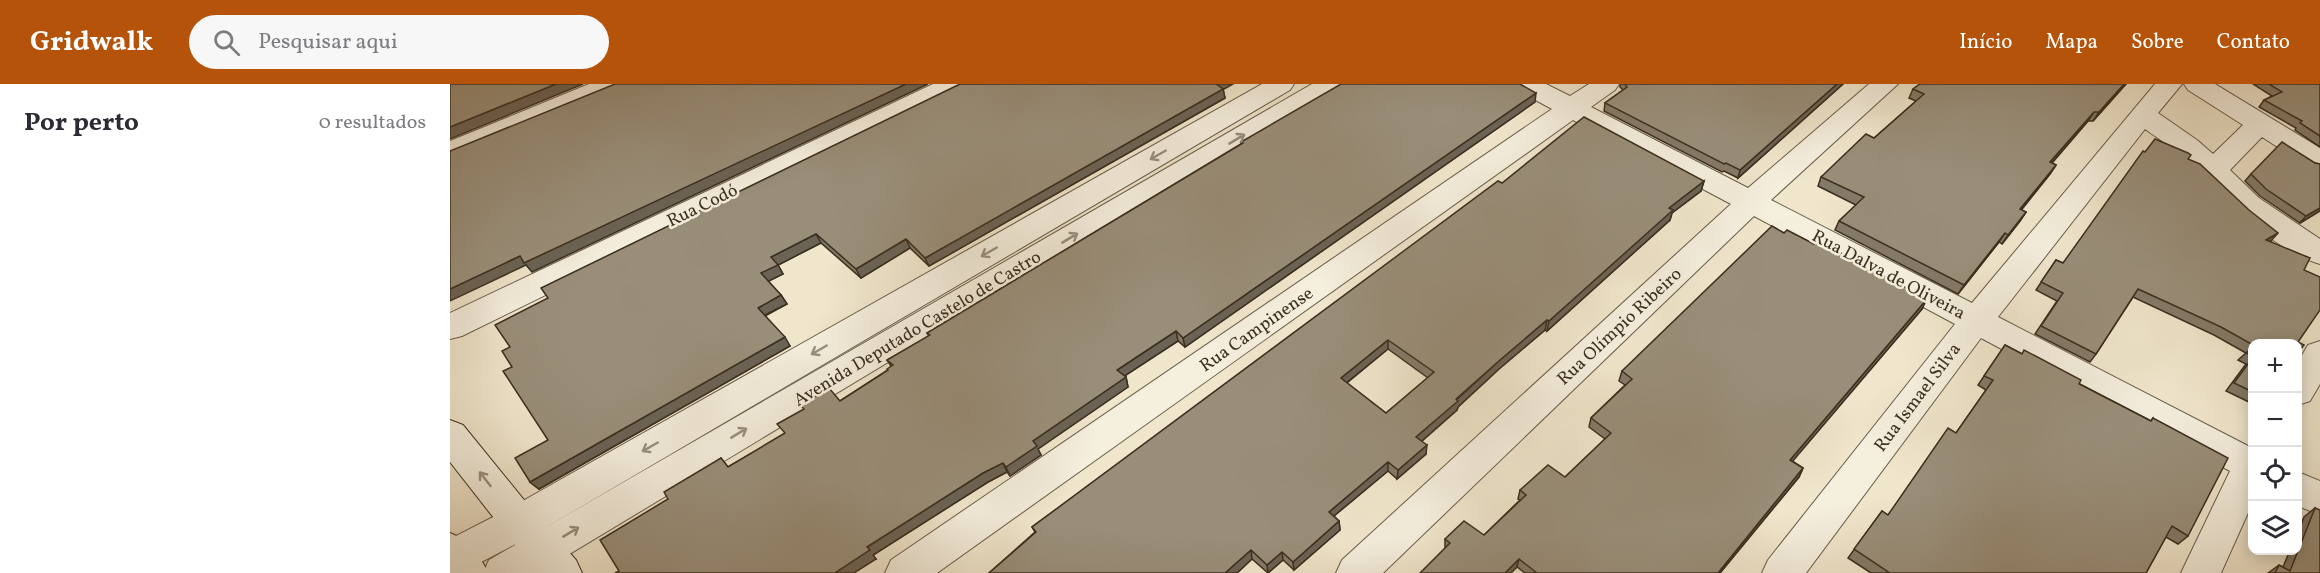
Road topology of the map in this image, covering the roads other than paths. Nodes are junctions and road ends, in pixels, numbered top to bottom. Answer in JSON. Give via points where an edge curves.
{"nodes":[{"id":1,"x":612,"y":84,"type":"edge"},
{"id":2,"x":954,"y":84,"type":"edge"},
{"id":3,"x":1281,"y":84,"type":"edge"},
{"id":4,"x":1331,"y":84,"type":"edge"},
{"id":5,"x":1526,"y":84,"type":"edge"},
{"id":6,"x":1606,"y":84,"type":"edge"},
{"id":7,"x":1886,"y":84,"type":"edge"},
{"id":8,"x":2169,"y":84,"type":"edge"},
{"id":9,"x":2197,"y":84,"type":"edge"},
{"id":10,"x":1571,"y":108,"type":"junction"},
{"id":11,"x":2142,"y":114,"type":"junction"},
{"id":12,"x":2260,"y":123,"type":"junction"},
{"id":13,"x":450,"y":152,"type":"edge"},
{"id":14,"x":2320,"y":161,"type":"edge"},
{"id":15,"x":2213,"y":171,"type":"junction"},
{"id":16,"x":1751,"y":202,"type":"junction"},
{"id":17,"x":2320,"y":253,"type":"edge"},
{"id":18,"x":1977,"y":320,"type":"junction"},
{"id":19,"x":450,"y":327,"type":"edge"},
{"id":20,"x":2320,"y":354,"type":"edge"},
{"id":21,"x":2302,"y":384,"type":"edge"},
{"id":22,"x":450,"y":435,"type":"edge"},
{"id":23,"x":2248,"y":462,"type":"edge"},
{"id":24,"x":2248,"y":475,"type":"edge"},
{"id":25,"x":2302,"y":490,"type":"edge"},
{"id":26,"x":2320,"y":499,"type":"edge"},
{"id":27,"x":541,"y":548,"type":"edge"},
{"id":28,"x":456,"y":559,"type":"edge"},
{"id":29,"x":502,"y":573,"type":"edge"},
{"id":30,"x":905,"y":573,"type":"edge"},
{"id":31,"x":1356,"y":573,"type":"edge"},
{"id":32,"x":1782,"y":573,"type":"edge"},
{"id":33,"x":2201,"y":573,"type":"edge"}],
"edges":[{"from":1,"to":13,"type":"street"},
{"from":2,"to":19,"type":"street","name":"Rua Codó"},
{"from":3,"to":27,"type":"street","name":"Avenida Deputado Castelo de Castro","one_way":true},
{"from":27,"to":4,"type":"street","name":"Avenida Deputado Castelo de Castro","one_way":true},
{"from":5,"to":10,"type":"street","name":"Rua Dalva de Oliveira"},
{"from":6,"to":10,"type":"street","name":"Rua Campinense"},
{"from":7,"to":16,"type":"street","name":"Rua Olímpio Ribeiro"},
{"from":8,"to":11,"type":"street","name":"Rua Ismael Silva"},
{"from":9,"to":12,"type":"street"},
{"from":10,"to":16,"type":"street","name":"Rua Dalva de Oliveira"},
{"from":10,"to":30,"type":"street","name":"Rua Campinense"},
{"from":11,"to":15,"type":"street","via":[[2187,146]]},
{"from":11,"to":18,"type":"street","name":"Rua Ismael Silva"},
{"from":12,"to":14,"type":"street"},
{"from":12,"to":15,"type":"street"},
{"from":15,"to":17,"type":"street","via":[[2249,205]]},
{"from":16,"to":18,"type":"street","name":"Rua Dalva de Oliveira"},
{"from":16,"to":31,"type":"street","name":"Rua Olímpio Ribeiro"},
{"from":18,"to":23,"type":"street","name":"Rua Dalva de Oliveira"},
{"from":18,"to":32,"type":"street","name":"Rua Ismael Silva"},
{"from":20,"to":21,"type":"street"},
{"from":27,"to":22,"type":"street","one_way":true},
{"from":24,"to":33,"type":"street"},
{"from":25,"to":26,"type":"street"},
{"from":27,"to":28,"type":"street","name":"Avenida Deputado Castelo de Castro"},
{"from":27,"to":29,"type":"street","name":"Avenida Deputado Castelo de Castro"}]}
